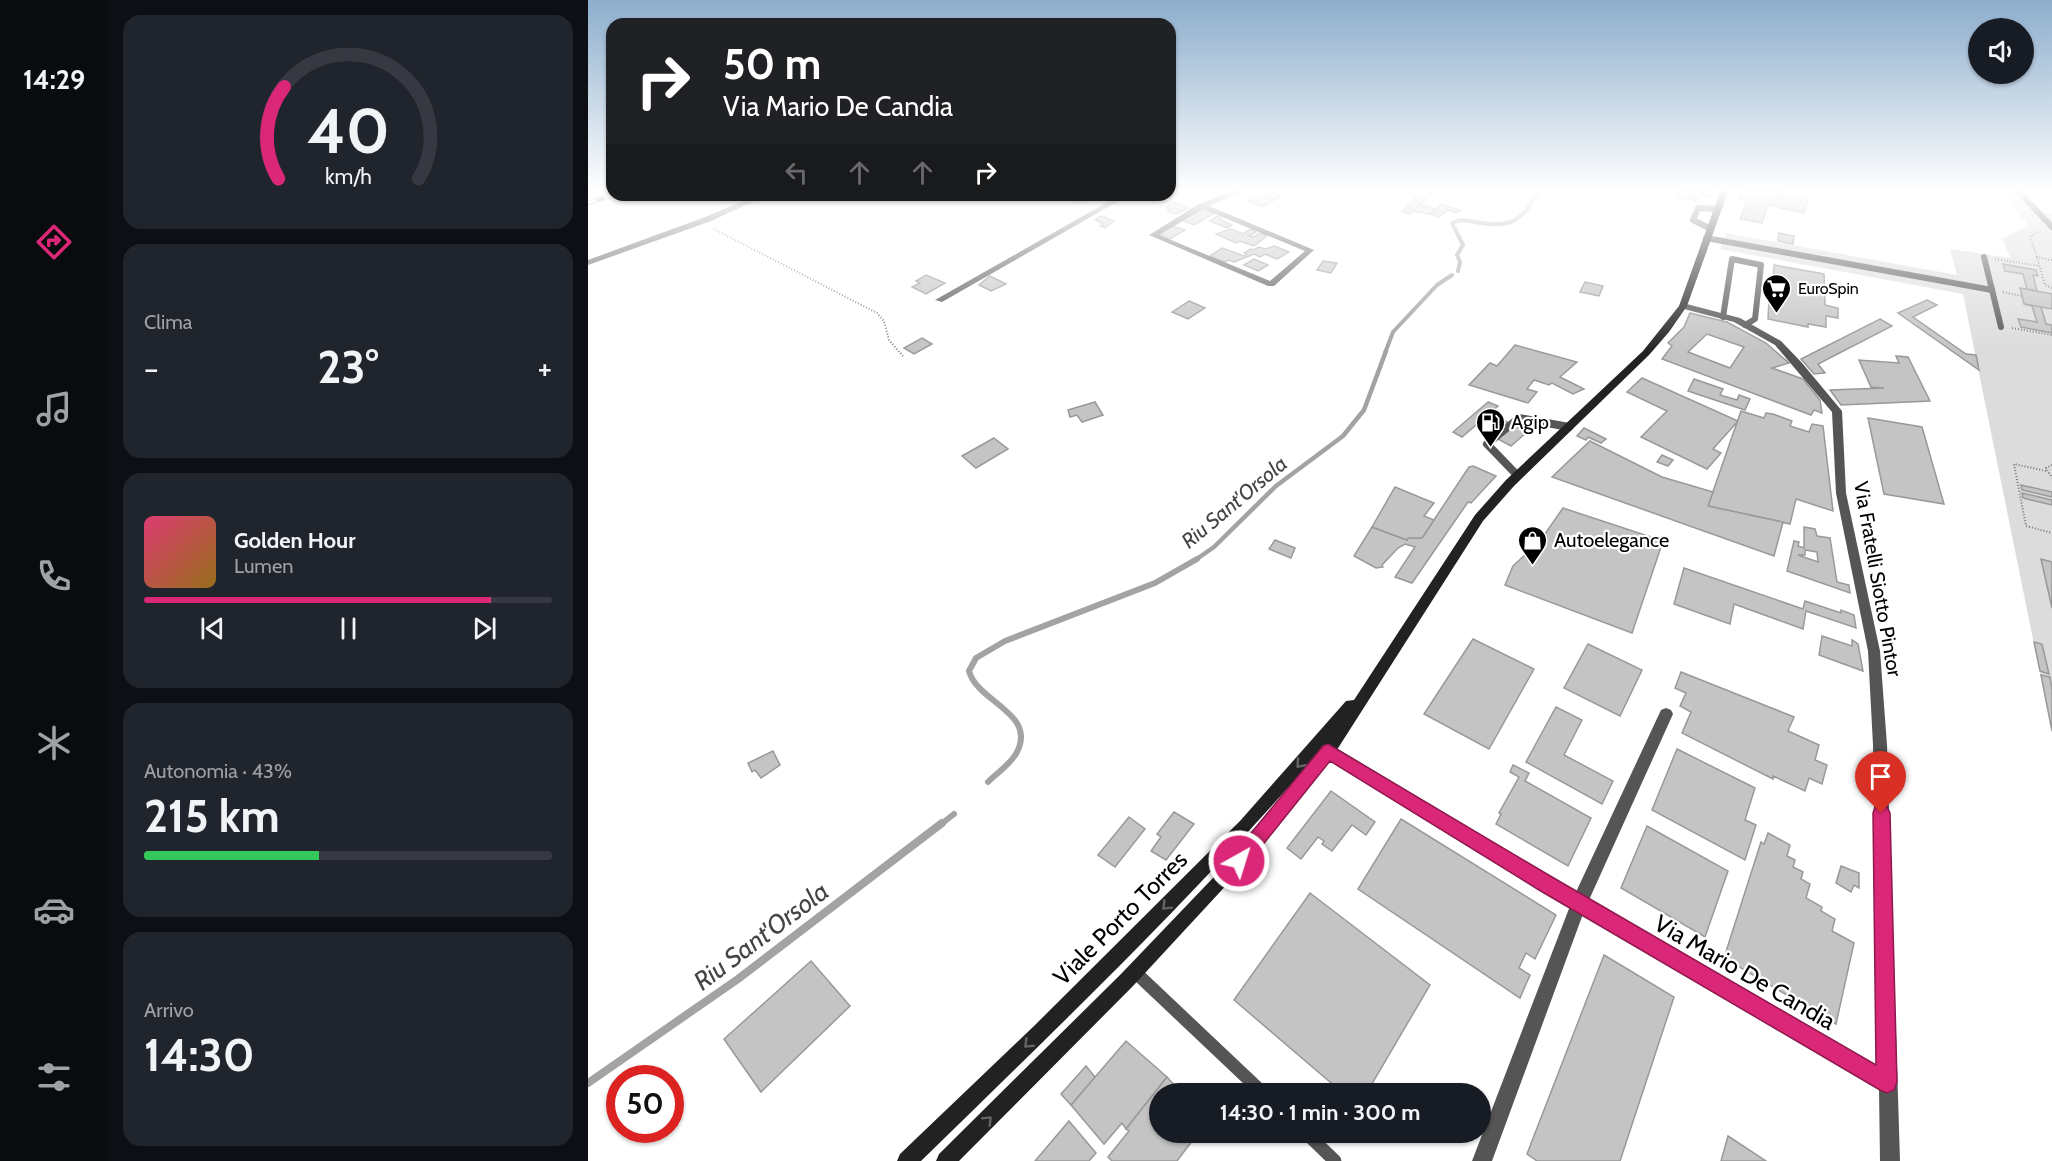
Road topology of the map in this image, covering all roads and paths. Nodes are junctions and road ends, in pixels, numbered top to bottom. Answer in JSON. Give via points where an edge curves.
{"nodes":[{"id":1,"x":643,"y":243,"type":"edge"},
{"id":2,"x":745,"y":243,"type":"edge"},
{"id":3,"x":1040,"y":243,"type":"edge"},
{"id":4,"x":1172,"y":243,"type":"edge"},
{"id":5,"x":1293,"y":243,"type":"edge"},
{"id":6,"x":1705,"y":243,"type":"edge"},
{"id":7,"x":1759,"y":243,"type":"edge"},
{"id":8,"x":2033,"y":243,"type":"edge"},
{"id":9,"x":1984,"y":257,"type":"joint"},
{"id":10,"x":2037,"y":257,"type":"junction"},
{"id":11,"x":2052,"y":260,"type":"edge"},
{"id":12,"x":588,"y":263,"type":"edge"},
{"id":13,"x":2040,"y":266,"type":"junction"},
{"id":14,"x":2052,"y":288,"type":"edge"},
{"id":15,"x":1992,"y":290,"type":"junction"},
{"id":16,"x":2022,"y":296,"type":"dead end"},
{"id":17,"x":939,"y":300,"type":"dead end"},
{"id":18,"x":1683,"y":306,"type":"junction"},
{"id":19,"x":1723,"y":317,"type":"junction"},
{"id":20,"x":1745,"y":325,"type":"junction"},
{"id":21,"x":2001,"y":327,"type":"joint"},
{"id":22,"x":2052,"y":335,"type":"edge"},
{"id":23,"x":903,"y":356,"type":"dead end"},
{"id":24,"x":1569,"y":426,"type":"junction"},
{"id":25,"x":2052,"y":465,"type":"edge"},
{"id":26,"x":2046,"y":471,"type":"junction"},
{"id":27,"x":1518,"y":476,"type":"junction"},
{"id":28,"x":2052,"y":478,"type":"edge"},
{"id":29,"x":2052,"y":533,"type":"edge"},
{"id":30,"x":1379,"y":672,"type":"junction"},
{"id":31,"x":1666,"y":714,"type":"dead end"},
{"id":32,"x":1328,"y":751,"type":"junction"},
{"id":33,"x":1579,"y":903,"type":"junction"},
{"id":34,"x":1136,"y":972,"type":"junction"},
{"id":35,"x":1887,"y":1082,"type":"junction"},
{"id":36,"x":1252,"y":1083,"type":"edge"},
{"id":37,"x":1316,"y":1143,"type":"edge"},
{"id":38,"x":907,"y":1161,"type":"edge"},
{"id":39,"x":946,"y":1161,"type":"edge"},
{"id":40,"x":1335,"y":1161,"type":"edge"},
{"id":41,"x":1482,"y":1161,"type":"edge"},
{"id":42,"x":1890,"y":1161,"type":"edge"}],
"edges":[{"from":1,"to":12,"type":"street"},
{"from":2,"to":23,"type":"path","via":[[877,313],[884,321],[889,340]]},
{"from":3,"to":17,"type":"street"},
{"from":4,"to":5,"type":"street","via":[[1271,284],[1310,250]]},
{"from":6,"to":18,"type":"main road","name":"Viale Porto Torres"},
{"from":7,"to":15,"type":"lane"},
{"from":8,"to":10,"type":"path"},
{"from":9,"to":13,"type":"path"},
{"from":9,"to":15,"type":"lane"},
{"from":10,"to":11,"type":"path"},
{"from":10,"to":13,"type":"path"},
{"from":13,"to":14,"type":"path","via":[[2045,285]]},
{"from":15,"to":16,"type":"path"},
{"from":15,"to":21,"type":"lane"},
{"from":18,"to":19,"type":"street","name":"Via Fratelli Siotto Pintor"},
{"from":18,"to":24,"type":"main road","name":"Viale Porto Torres","via":[[1646,353]]},
{"from":19,"to":20,"type":"street","name":"Via Fratelli Siotto Pintor"},
{"from":19,"to":20,"type":"lane","via":[[1732,259],[1761,265],[1755,319]]},
{"from":20,"to":35,"type":"street","name":"Via Fratelli Siotto Pintor","via":[[1778,343],[1837,411],[1841,493],[1874,651],[1880,745]]},
{"from":21,"to":22,"type":"path"},
{"from":24,"to":27,"type":"main road","name":"Viale Porto Torres"},
{"from":24,"to":27,"type":"lane","via":[[1519,418],[1487,444]]},
{"from":25,"to":26,"type":"path"},
{"from":26,"to":28,"type":"path"},
{"from":26,"to":29,"type":"path","via":[[2014,464],[2026,526]]},
{"from":27,"to":30,"type":"main road","name":"Viale Porto Torres","via":[[1479,518]]},
{"from":30,"to":32,"type":"main road","name":"Viale Porto Torres"},
{"from":30,"to":38,"type":"main road","name":"Viale Porto Torres","one_way":true,"via":[[1245,826]]},
{"from":31,"to":33,"type":"street"},
{"from":32,"to":33,"type":"street","name":"Via Mario De Candia"},
{"from":32,"to":34,"type":"main road","name":"Viale Porto Torres","via":[[1239,861]]},
{"from":33,"to":35,"type":"street","name":"Via Mario De Candia"},
{"from":33,"to":41,"type":"street"},
{"from":34,"to":36,"type":"lane"},
{"from":39,"to":34,"type":"main road","name":"Viale Porto Torres","one_way":true},
{"from":35,"to":42,"type":"street","name":"Via Fratelli Siotto Pintor"},
{"from":37,"to":40,"type":"lane"}]}
